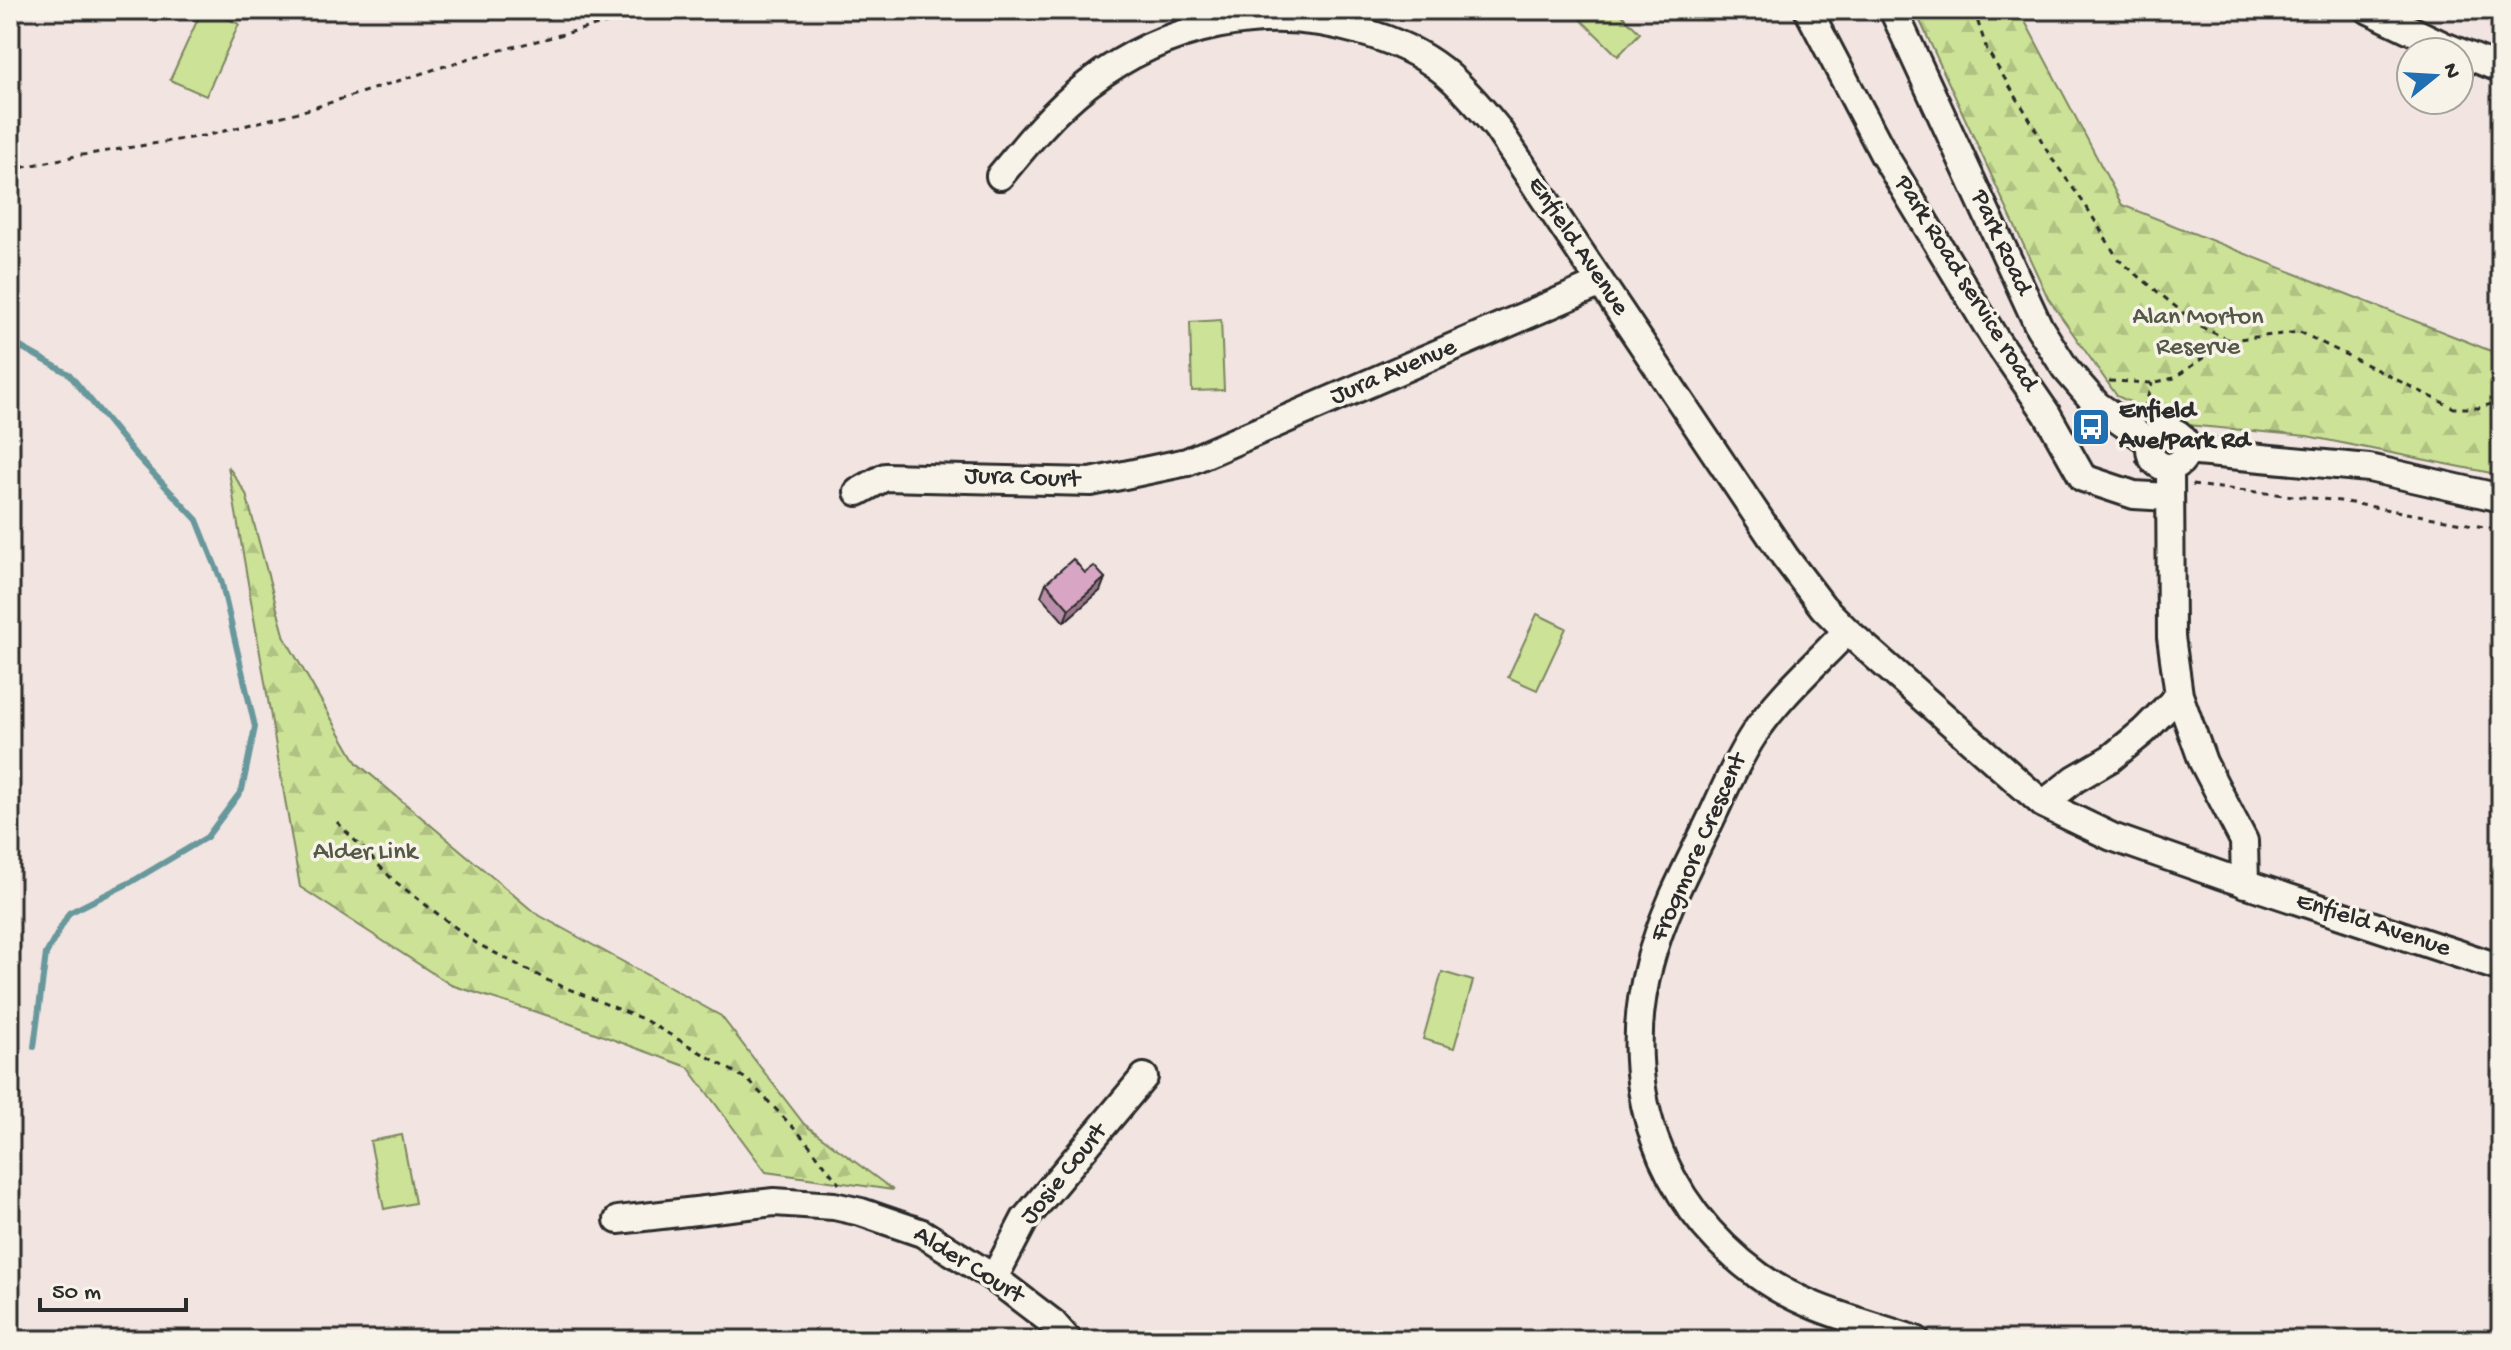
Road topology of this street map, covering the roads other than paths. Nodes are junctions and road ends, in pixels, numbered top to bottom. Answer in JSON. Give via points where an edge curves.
{"nodes":[{"id":1,"x":1808,"y":10,"type":"edge"},
{"id":2,"x":1893,"y":10,"type":"edge"},
{"id":3,"x":2369,"y":10,"type":"edge"},
{"id":4,"x":2501,"y":69,"type":"edge"},
{"id":5,"x":1000,"y":176,"type":"dead end"},
{"id":6,"x":1601,"y":283,"type":"junction"},
{"id":7,"x":1187,"y":462,"type":"joint"},
{"id":8,"x":2173,"y":474,"type":"junction"},
{"id":9,"x":858,"y":492,"type":"dead end"},
{"id":10,"x":2501,"y":498,"type":"edge"},
{"id":11,"x":1847,"y":631,"type":"junction"},
{"id":12,"x":2179,"y":695,"type":"junction"},
{"id":13,"x":2043,"y":804,"type":"junction"},
{"id":14,"x":2234,"y":880,"type":"junction"},
{"id":15,"x":2501,"y":968,"type":"edge"},
{"id":16,"x":1144,"y":1077,"type":"dead end"},
{"id":17,"x":618,"y":1220,"type":"dead end"},
{"id":18,"x":994,"y":1278,"type":"junction"},
{"id":19,"x":1068,"y":1340,"type":"edge"},
{"id":20,"x":1916,"y":1340,"type":"edge"}],
"edges":[{"from":1,"to":8,"type":"street","name":"Park Road service road","via":[[1884,155],[2083,478],[2134,495]]},
{"from":2,"to":8,"type":"street","name":"Park Road","via":[[2039,327],[2097,405],[2145,439],[2154,460]]},
{"from":3,"to":4,"type":"street"},
{"from":5,"to":6,"type":"street","name":"Enfield Avenue","via":[[1069,99],[1121,62],[1216,24],[1305,18],[1378,36],[1442,70],[1497,128]]},
{"from":6,"to":7,"type":"street","name":"Jura Avenue"},
{"from":6,"to":11,"type":"street","name":"Enfield Avenue","via":[[1785,557]]},
{"from":7,"to":9,"type":"street","name":"Jura Court","via":[[1091,482],[885,477]]},
{"from":8,"to":10,"type":"street","via":[[2369,468]]},
{"from":8,"to":12,"type":"street","via":[[2173,661]]},
{"from":11,"to":13,"type":"street","name":"Enfield Avenue"},
{"from":11,"to":20,"type":"street","name":"Frogmore Crescent","via":[[1755,732],[1677,887],[1649,966],[1640,1011],[1640,1083],[1653,1137],[1681,1194],[1728,1248],[1789,1294]]},
{"from":12,"to":13,"type":"street","via":[[2111,758]]},
{"from":12,"to":14,"type":"street","via":[[2203,762],[2228,809]]},
{"from":13,"to":14,"type":"street","name":"Enfield Avenue","via":[[2112,837]]},
{"from":14,"to":15,"type":"street","name":"Enfield Avenue"},
{"from":16,"to":18,"type":"street","name":"Josie Court","via":[[1025,1219]]},
{"from":17,"to":18,"type":"street","name":"Alder Court","via":[[774,1202],[834,1206],[922,1233]]},
{"from":18,"to":19,"type":"street","name":"Alder Court"}]}
